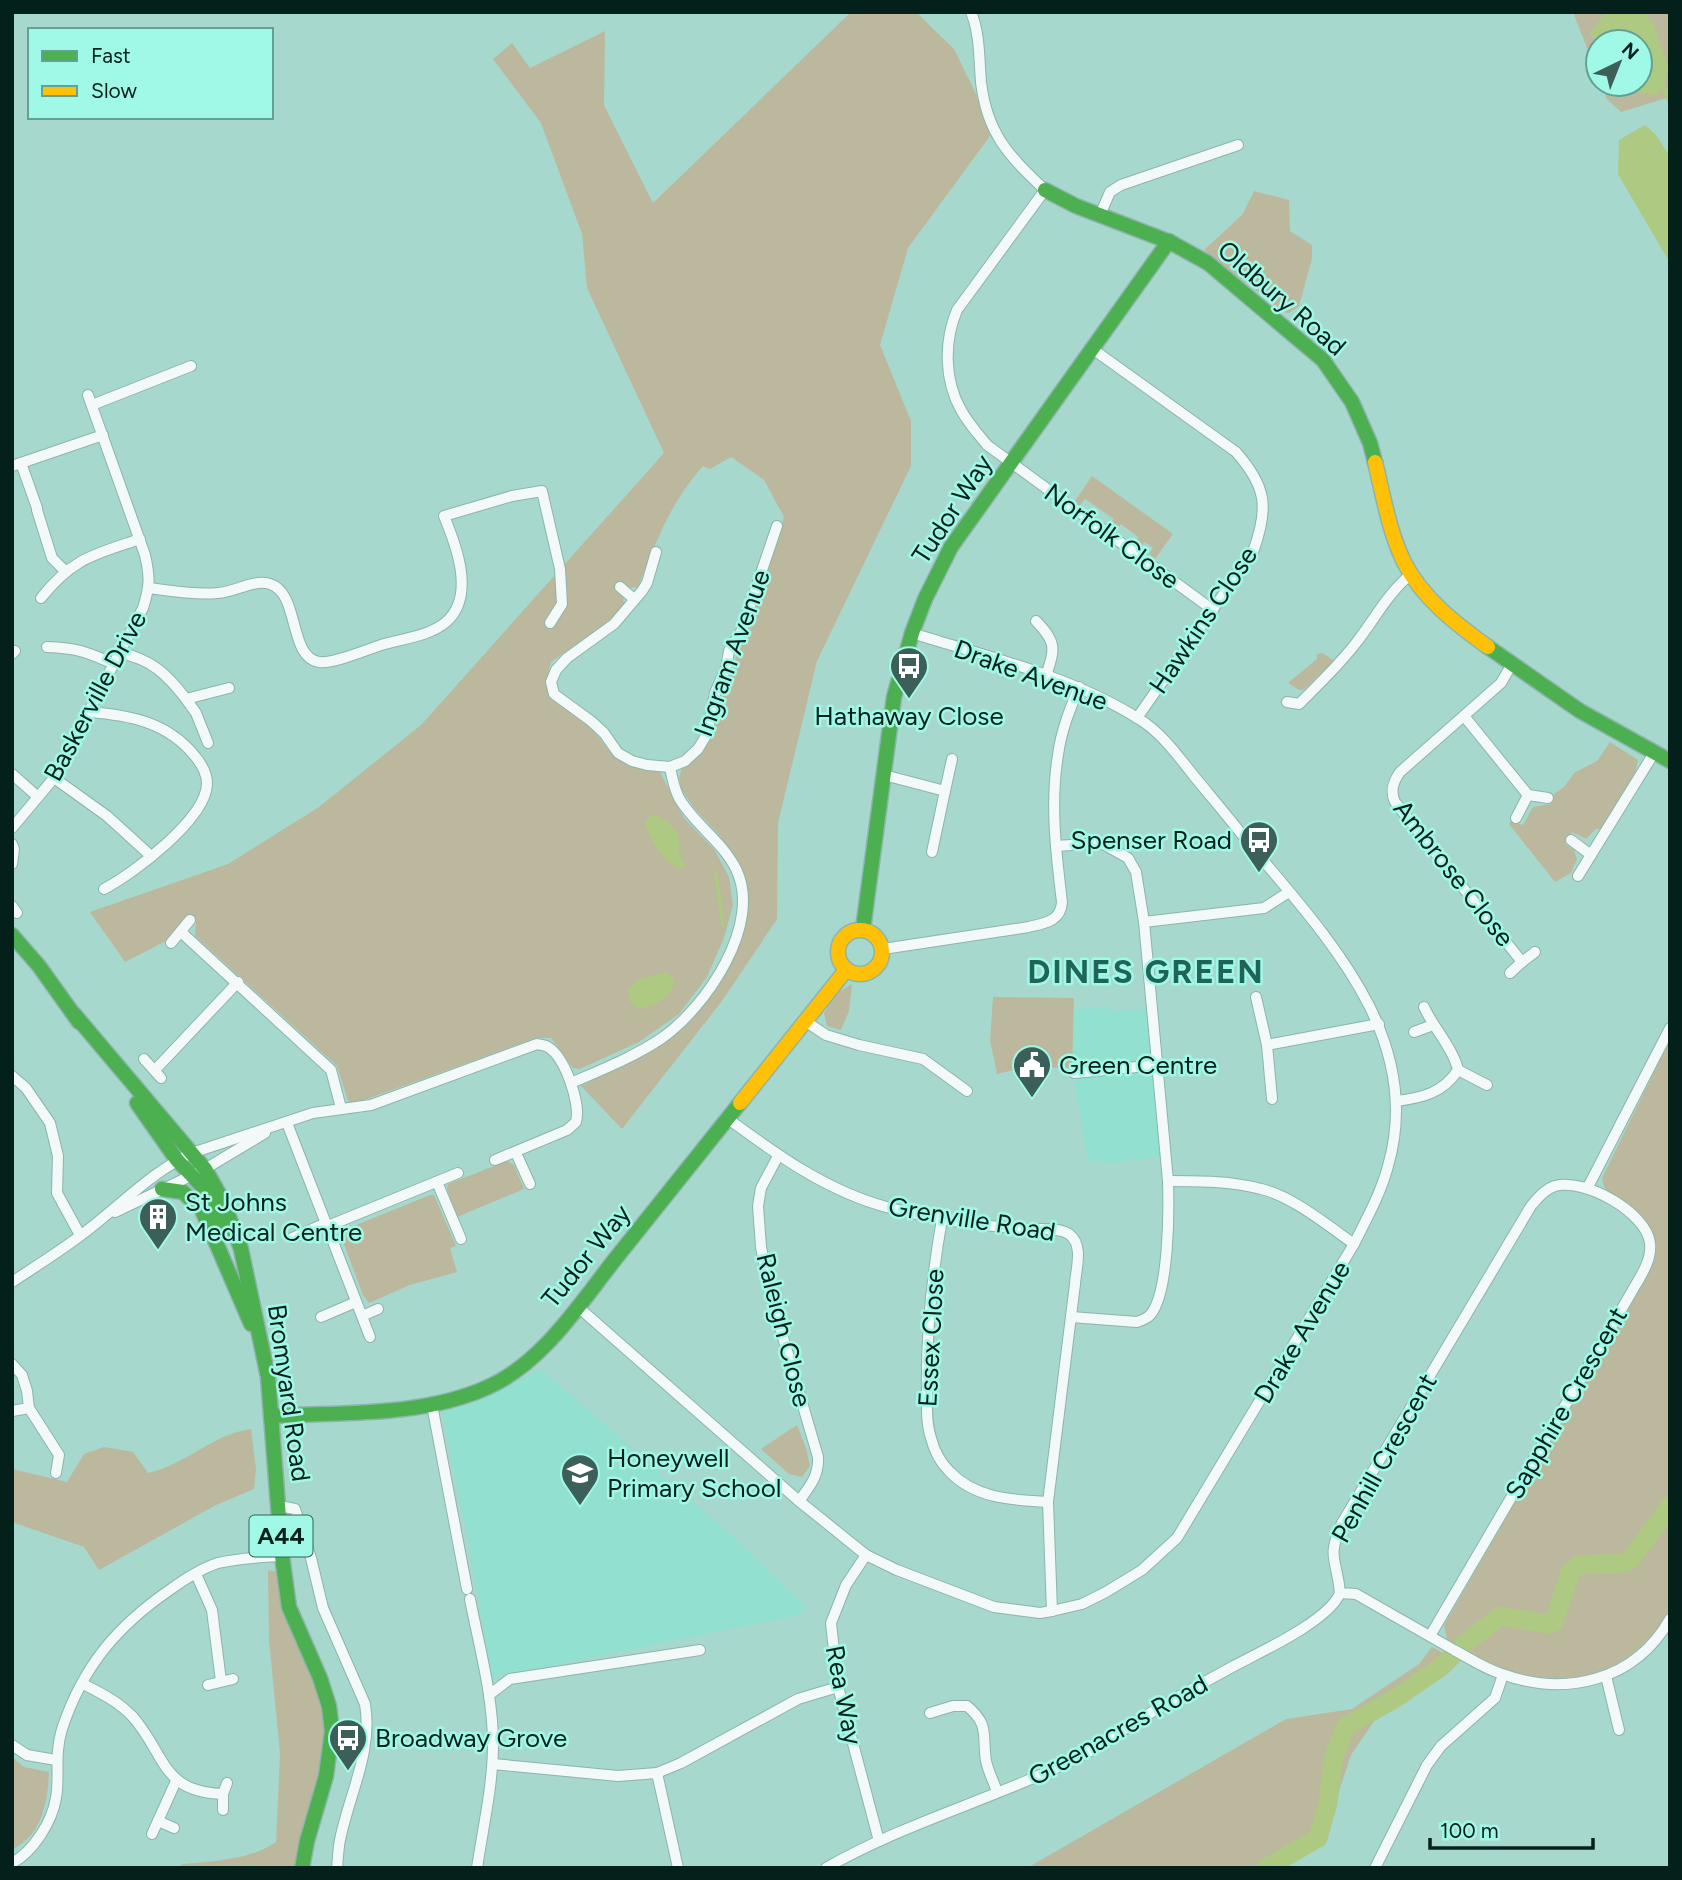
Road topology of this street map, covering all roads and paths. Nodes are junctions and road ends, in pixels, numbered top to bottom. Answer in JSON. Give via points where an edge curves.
{"nodes":[{"id":1,"x":971,"y":12,"type":"edge"},
{"id":2,"x":1238,"y":145,"type":"dead end"},
{"id":3,"x":1045,"y":190,"type":"junction"},
{"id":4,"x":1100,"y":215,"type":"junction"},
{"id":5,"x":1170,"y":241,"type":"junction"},
{"id":6,"x":1094,"y":350,"type":"junction"},
{"id":7,"x":191,"y":366,"type":"dead end"},
{"id":8,"x":103,"y":435,"type":"junction"},
{"id":9,"x":1011,"y":462,"type":"junction"},
{"id":10,"x":17,"y":465,"type":"edge"},
{"id":11,"x":777,"y":526,"type":"dead end"},
{"id":12,"x":140,"y":539,"type":"junction"},
{"id":13,"x":656,"y":552,"type":"dead end"},
{"id":14,"x":65,"y":571,"type":"junction"},
{"id":15,"x":1411,"y":575,"type":"junction"},
{"id":16,"x":620,"y":587,"type":"dead end"},
{"id":17,"x":149,"y":588,"type":"junction"},
{"id":18,"x":41,"y":598,"type":"dead end"},
{"id":19,"x":634,"y":599,"type":"junction"},
{"id":20,"x":1213,"y":610,"type":"junction"},
{"id":21,"x":1036,"y":621,"type":"dead end"},
{"id":22,"x":550,"y":623,"type":"dead end"},
{"id":23,"x":912,"y":633,"type":"junction"},
{"id":24,"x":47,"y":647,"type":"dead end"},
{"id":25,"x":120,"y":653,"type":"junction"},
{"id":26,"x":114,"y":664,"type":"junction"},
{"id":27,"x":1512,"y":664,"type":"junction"},
{"id":28,"x":1046,"y":676,"type":"junction"},
{"id":29,"x":1079,"y":687,"type":"junction"},
{"id":30,"x":229,"y":688,"type":"dead end"},
{"id":31,"x":186,"y":699,"type":"junction"},
{"id":32,"x":1287,"y":702,"type":"dead end"},
{"id":33,"x":89,"y":712,"type":"junction"},
{"id":34,"x":1464,"y":716,"type":"junction"},
{"id":35,"x":1138,"y":718,"type":"junction"},
{"id":36,"x":208,"y":743,"type":"dead end"},
{"id":37,"x":1654,"y":753,"type":"junction"},
{"id":38,"x":952,"y":759,"type":"dead end"},
{"id":39,"x":1670,"y":761,"type":"edge"},
{"id":40,"x":670,"y":767,"type":"junction"},
{"id":41,"x":12,"y":774,"type":"edge"},
{"id":42,"x":884,"y":775,"type":"junction"},
{"id":43,"x":54,"y":778,"type":"junction"},
{"id":44,"x":945,"y":791,"type":"junction"},
{"id":45,"x":1528,"y":795,"type":"junction"},
{"id":46,"x":38,"y":797,"type":"junction"},
{"id":47,"x":1548,"y":798,"type":"dead end"},
{"id":48,"x":1516,"y":818,"type":"dead end"},
{"id":49,"x":12,"y":828,"type":"edge"},
{"id":50,"x":1571,"y":840,"type":"dead end"},
{"id":51,"x":12,"y":844,"type":"edge"},
{"id":52,"x":1056,"y":846,"type":"junction"},
{"id":53,"x":932,"y":852,"type":"dead end"},
{"id":54,"x":1591,"y":855,"type":"junction"},
{"id":55,"x":151,"y":856,"type":"junction"},
{"id":56,"x":12,"y":864,"type":"edge"},
{"id":57,"x":1578,"y":876,"type":"dead end"},
{"id":58,"x":104,"y":889,"type":"dead end"},
{"id":59,"x":1289,"y":892,"type":"junction"},
{"id":60,"x":190,"y":920,"type":"dead end"},
{"id":61,"x":1144,"y":922,"type":"junction"},
{"id":62,"x":863,"y":929,"type":"junction"},
{"id":63,"x":181,"y":932,"type":"junction"},
{"id":64,"x":12,"y":935,"type":"edge"},
{"id":65,"x":171,"y":943,"type":"dead end"},
{"id":66,"x":883,"y":949,"type":"junction"},
{"id":67,"x":1535,"y":953,"type":"dead end"},
{"id":68,"x":1522,"y":962,"type":"junction"},
{"id":69,"x":846,"y":970,"type":"junction"},
{"id":70,"x":1510,"y":973,"type":"dead end"},
{"id":71,"x":238,"y":982,"type":"junction"},
{"id":72,"x":1256,"y":997,"type":"dead end"},
{"id":73,"x":1424,"y":1007,"type":"dead end"},
{"id":74,"x":74,"y":1014,"type":"junction"},
{"id":75,"x":805,"y":1021,"type":"junction"},
{"id":76,"x":1379,"y":1024,"type":"junction"},
{"id":77,"x":1433,"y":1026,"type":"junction"},
{"id":78,"x":1670,"y":1028,"type":"edge"},
{"id":79,"x":1414,"y":1032,"type":"dead end"},
{"id":80,"x":1267,"y":1045,"type":"junction"},
{"id":81,"x":144,"y":1059,"type":"dead end"},
{"id":82,"x":1158,"y":1065,"type":"junction"},
{"id":83,"x":1458,"y":1070,"type":"junction"},
{"id":84,"x":1074,"y":1073,"type":"dead end"},
{"id":85,"x":12,"y":1076,"type":"edge"},
{"id":86,"x":570,"y":1083,"type":"junction"},
{"id":87,"x":1487,"y":1085,"type":"dead end"},
{"id":88,"x":967,"y":1091,"type":"dead end"},
{"id":89,"x":1272,"y":1100,"type":"dead end"},
{"id":90,"x":1396,"y":1101,"type":"junction"},
{"id":91,"x":341,"y":1108,"type":"junction"},
{"id":92,"x":727,"y":1118,"type":"junction"},
{"id":93,"x":287,"y":1123,"type":"junction"},
{"id":94,"x":271,"y":1129,"type":"junction"},
{"id":95,"x":192,"y":1153,"type":"junction"},
{"id":96,"x":516,"y":1153,"type":"junction"},
{"id":97,"x":778,"y":1156,"type":"junction"},
{"id":98,"x":177,"y":1160,"type":"junction"},
{"id":99,"x":495,"y":1160,"type":"dead end"},
{"id":100,"x":198,"y":1172,"type":"junction"},
{"id":101,"x":458,"y":1173,"type":"dead end"},
{"id":102,"x":1168,"y":1181,"type":"junction"},
{"id":103,"x":437,"y":1182,"type":"junction"},
{"id":104,"x":530,"y":1184,"type":"dead end"},
{"id":105,"x":1588,"y":1187,"type":"junction"},
{"id":106,"x":162,"y":1189,"type":"junction"},
{"id":107,"x":105,"y":1217,"type":"junction"},
{"id":108,"x":942,"y":1219,"type":"junction"},
{"id":109,"x":327,"y":1224,"type":"junction"},
{"id":110,"x":80,"y":1235,"type":"junction"},
{"id":111,"x":292,"y":1238,"type":"dead end"},
{"id":112,"x":461,"y":1240,"type":"dead end"},
{"id":113,"x":1354,"y":1244,"type":"junction"},
{"id":114,"x":12,"y":1282,"type":"edge"},
{"id":115,"x":356,"y":1301,"type":"junction"},
{"id":116,"x":577,"y":1306,"type":"junction"},
{"id":117,"x":378,"y":1309,"type":"dead end"},
{"id":118,"x":362,"y":1316,"type":"junction"},
{"id":119,"x":321,"y":1317,"type":"dead end"},
{"id":120,"x":1071,"y":1317,"type":"junction"},
{"id":121,"x":370,"y":1337,"type":"dead end"},
{"id":122,"x":265,"y":1359,"type":"junction"},
{"id":123,"x":12,"y":1364,"type":"edge"},
{"id":124,"x":432,"y":1405,"type":"junction"},
{"id":125,"x":29,"y":1408,"type":"junction"},
{"id":126,"x":12,"y":1411,"type":"edge"},
{"id":127,"x":271,"y":1416,"type":"junction"},
{"id":128,"x":56,"y":1473,"type":"dead end"},
{"id":129,"x":799,"y":1501,"type":"junction"},
{"id":130,"x":1048,"y":1502,"type":"junction"},
{"id":131,"x":279,"y":1506,"type":"junction"},
{"id":132,"x":866,"y":1555,"type":"junction"},
{"id":133,"x":282,"y":1556,"type":"junction"},
{"id":134,"x":196,"y":1573,"type":"junction"},
{"id":135,"x":1340,"y":1593,"type":"junction"},
{"id":136,"x":1052,"y":1611,"type":"junction"},
{"id":137,"x":1670,"y":1619,"type":"edge"},
{"id":138,"x":1430,"y":1636,"type":"junction"},
{"id":139,"x":700,"y":1650,"type":"dead end"},
{"id":140,"x":1503,"y":1675,"type":"junction"},
{"id":141,"x":1606,"y":1676,"type":"junction"},
{"id":142,"x":233,"y":1679,"type":"dead end"},
{"id":143,"x":221,"y":1681,"type":"junction"},
{"id":144,"x":83,"y":1684,"type":"junction"},
{"id":145,"x":208,"y":1685,"type":"dead end"},
{"id":146,"x":838,"y":1687,"type":"junction"},
{"id":147,"x":489,"y":1695,"type":"junction"},
{"id":148,"x":930,"y":1713,"type":"dead end"},
{"id":149,"x":1619,"y":1730,"type":"dead end"},
{"id":150,"x":12,"y":1745,"type":"edge"},
{"id":151,"x":56,"y":1760,"type":"junction"},
{"id":152,"x":492,"y":1764,"type":"junction"},
{"id":153,"x":657,"y":1773,"type":"junction"},
{"id":154,"x":176,"y":1781,"type":"junction"},
{"id":155,"x":227,"y":1783,"type":"dead end"},
{"id":156,"x":997,"y":1792,"type":"junction"},
{"id":157,"x":223,"y":1794,"type":"junction"},
{"id":158,"x":222,"y":1810,"type":"dead end"},
{"id":159,"x":158,"y":1821,"type":"junction"},
{"id":160,"x":174,"y":1828,"type":"dead end"},
{"id":161,"x":152,"y":1834,"type":"dead end"},
{"id":162,"x":879,"y":1841,"type":"junction"},
{"id":163,"x":12,"y":1863,"type":"edge"},
{"id":164,"x":302,"y":1868,"type":"edge"},
{"id":165,"x":337,"y":1868,"type":"edge"},
{"id":166,"x":477,"y":1868,"type":"edge"},
{"id":167,"x":678,"y":1868,"type":"edge"},
{"id":168,"x":826,"y":1868,"type":"edge"},
{"id":169,"x":1375,"y":1868,"type":"edge"}],
"edges":[{"from":1,"to":3,"type":"street","name":"Oldbury Road","via":[[994,133]]},
{"from":2,"to":4,"type":"street","via":[[1121,185],[1110,192]]},
{"from":3,"to":4,"type":"street","name":"Oldbury Road"},
{"from":3,"to":9,"type":"street","name":"Norfolk Close","via":[[957,310],[946,352],[959,408],[987,445]]},
{"from":4,"to":5,"type":"street","name":"Oldbury Road"},
{"from":5,"to":6,"type":"street","name":"Tudor Way"},
{"from":5,"to":15,"type":"street","name":"Oldbury Road","via":[[1209,263],[1323,360],[1352,402],[1370,443],[1394,535]]},
{"from":6,"to":9,"type":"street","name":"Tudor Way"},
{"from":6,"to":20,"type":"street","name":"Hawkins Close","via":[[1236,453],[1253,472],[1263,505],[1261,530],[1253,552]]},
{"from":7,"to":8,"type":"street","name":"Baskerville Drive","via":[[90,400]]},
{"from":8,"to":10,"type":"street"},
{"from":8,"to":12,"type":"street","name":"Baskerville Drive"},
{"from":9,"to":20,"type":"street","name":"Norfolk Close"},
{"from":9,"to":23,"type":"street","name":"Tudor Way","via":[[951,547]]},
{"from":10,"to":14,"type":"street","via":[[52,558]]},
{"from":11,"to":40,"type":"street","name":"Ingram Avenue","via":[[741,632],[729,651],[706,734],[685,761]]},
{"from":12,"to":14,"type":"street"},
{"from":12,"to":17,"type":"street","name":"Baskerville Drive"},
{"from":13,"to":19,"type":"street","via":[[647,583]]},
{"from":14,"to":18,"type":"street"},
{"from":15,"to":27,"type":"street","name":"Oldbury Road","via":[[1455,624]]},
{"from":15,"to":32,"type":"street","via":[[1394,588],[1332,671],[1299,704]]},
{"from":16,"to":19,"type":"street"},
{"from":17,"to":22,"type":"street","via":[[220,593],[269,584],[290,608],[304,651],[320,662],[339,658],[429,631],[453,614],[462,579],[444,516],[542,491],[560,569],[562,604]]},
{"from":17,"to":25,"type":"street","name":"Baskerville Drive"},
{"from":19,"to":40,"type":"street","via":[[614,624],[567,658],[551,682],[554,694],[592,721],[618,753],[632,761]]},
{"from":20,"to":35,"type":"street","name":"Hawkins Close"},
{"from":21,"to":28,"type":"street","via":[[1051,637],[1053,653]]},
{"from":23,"to":28,"type":"street","name":"Drake Avenue"},
{"from":23,"to":42,"type":"street","name":"Tudor Way","via":[[894,697]]},
{"from":24,"to":26,"type":"street","via":[[75,648]]},
{"from":25,"to":26,"type":"street","name":"Baskerville Drive"},
{"from":25,"to":31,"type":"street","via":[[149,662]]},
{"from":26,"to":33,"type":"street","name":"Baskerville Drive"},
{"from":27,"to":34,"type":"street","name":"Ambrose Close","via":[[1501,683]]},
{"from":27,"to":37,"type":"street","name":"Oldbury Road","via":[[1580,712]]},
{"from":28,"to":29,"type":"street","name":"Drake Avenue"},
{"from":29,"to":35,"type":"street","name":"Drake Avenue"},
{"from":29,"to":52,"type":"street","via":[[1058,754]]},
{"from":30,"to":31,"type":"street"},
{"from":31,"to":36,"type":"street"},
{"from":33,"to":43,"type":"street","name":"Baskerville Drive"},
{"from":33,"to":55,"type":"street","via":[[148,721],[180,739],[202,765],[207,784],[201,804]]},
{"from":34,"to":45,"type":"street"},
{"from":34,"to":68,"type":"street","name":"Ambrose Close","via":[[1400,772],[1392,794]]},
{"from":35,"to":59,"type":"street","name":"Drake Avenue","via":[[1171,747]]},
{"from":37,"to":39,"type":"street","name":"Oldbury Road"},
{"from":37,"to":54,"type":"street"},
{"from":38,"to":44,"type":"street"},
{"from":40,"to":86,"type":"street","via":[[681,800],[729,856],[737,872],[744,894],[743,919],[723,967],[685,1017],[662,1038]]},
{"from":41,"to":46,"type":"street"},
{"from":42,"to":44,"type":"street"},
{"from":42,"to":62,"type":"street","name":"Tudor Way"},
{"from":43,"to":46,"type":"street","name":"Baskerville Drive"},
{"from":43,"to":55,"type":"street","via":[[107,816]]},
{"from":44,"to":53,"type":"street"},
{"from":45,"to":47,"type":"street"},
{"from":45,"to":48,"type":"street"},
{"from":46,"to":49,"type":"street","name":"Baskerville Drive"},
{"from":50,"to":54,"type":"street"},
{"from":51,"to":56,"type":"street"},
{"from":52,"to":61,"type":"street","via":[[1101,844],[1128,859],[1136,873]]},
{"from":52,"to":66,"type":"street","via":[[1061,909],[1049,923]]},
{"from":54,"to":57,"type":"street"},
{"from":55,"to":58,"type":"street"},
{"from":59,"to":61,"type":"street","via":[[1264,908]]},
{"from":59,"to":76,"type":"street","name":"Drake Avenue","via":[[1360,986]]},
{"from":60,"to":63,"type":"street"},
{"from":61,"to":82,"type":"street"},
{"from":62,"to":66,"type":"street","via":[[872,932]]},
{"from":62,"to":69,"type":"street","via":[[851,930],[837,949]]},
{"from":63,"to":65,"type":"street"},
{"from":63,"to":71,"type":"street"},
{"from":64,"to":74,"type":"street","name":"Bromyard Road","number":"A44"},
{"from":66,"to":69,"type":"street","via":[[876,968],[856,974]]},
{"from":67,"to":68,"type":"street","name":"Ambrose Close"},
{"from":68,"to":70,"type":"street","name":"Ambrose Close"},
{"from":69,"to":75,"type":"street","name":"Tudor Way"},
{"from":71,"to":81,"type":"street","via":[[158,1074]]},
{"from":71,"to":91,"type":"street","via":[[331,1070]]},
{"from":72,"to":80,"type":"street"},
{"from":73,"to":77,"type":"street"},
{"from":74,"to":95,"type":"street","name":"Bromyard Road","number":"A44"},
{"from":74,"to":98,"type":"street","name":"Bromyard Road","number":"A44"},
{"from":75,"to":88,"type":"street","via":[[826,1035],[923,1059]]},
{"from":75,"to":92,"type":"street","name":"Tudor Way"},
{"from":76,"to":80,"type":"street"},
{"from":76,"to":90,"type":"street","name":"Drake Avenue","via":[[1390,1055]]},
{"from":77,"to":79,"type":"street"},
{"from":77,"to":83,"type":"street"},
{"from":78,"to":105,"type":"street"},
{"from":80,"to":89,"type":"street"},
{"from":82,"to":84,"type":"street"},
{"from":82,"to":102,"type":"street"},
{"from":83,"to":87,"type":"street"},
{"from":83,"to":90,"type":"street","via":[[1441,1090]]},
{"from":85,"to":110,"type":"street","via":[[50,1123],[58,1156],[57,1193]]},
{"from":86,"to":91,"type":"street","via":[[560,1060],[549,1047],[537,1044],[371,1105]]},
{"from":86,"to":96,"type":"street","via":[[578,1108],[576,1122]]},
{"from":90,"to":113,"type":"street","name":"Drake Avenue","via":[[1389,1165]]},
{"from":91,"to":93,"type":"street"},
{"from":92,"to":97,"type":"street","name":"Grenville Road"},
{"from":92,"to":116,"type":"street","name":"Tudor Way"},
{"from":93,"to":94,"type":"street"},
{"from":93,"to":109,"type":"street"},
{"from":94,"to":95,"type":"street"},
{"from":94,"to":100,"type":"street"},
{"from":95,"to":98,"type":"street"},
{"from":95,"to":100,"type":"street","name":"Bromyard Road","number":"A44"},
{"from":96,"to":99,"type":"street"},
{"from":96,"to":104,"type":"street"},
{"from":97,"to":108,"type":"street","name":"Grenville Road","via":[[852,1195]]},
{"from":97,"to":129,"type":"street","name":"Raleigh Close","via":[[761,1188],[758,1206],[771,1293],[818,1457],[815,1480]]},
{"from":98,"to":100,"type":"street","name":"Bromyard Road","number":"A44"},
{"from":98,"to":107,"type":"street"},
{"from":100,"to":106,"type":"street"},
{"from":100,"to":122,"type":"street","name":"Bromyard Road","number":"A44","via":[[223,1201],[242,1249]]},
{"from":101,"to":103,"type":"street"},
{"from":102,"to":113,"type":"street","via":[[1262,1189]]},
{"from":102,"to":120,"type":"street","via":[[1164,1268],[1152,1313],[1137,1322]]},
{"from":103,"to":109,"type":"street"},
{"from":103,"to":112,"type":"street"},
{"from":105,"to":135,"type":"street","name":"Penhill Crescent","via":[[1555,1186],[1539,1195],[1526,1213],[1342,1523],[1332,1560]]},
{"from":105,"to":138,"type":"street","name":"Sapphire Crescent","via":[[1641,1223],[1650,1240],[1650,1256]]},
{"from":106,"to":107,"type":"street"},
{"from":106,"to":122,"type":"street","via":[[183,1192],[202,1210]]},
{"from":107,"to":110,"type":"street"},
{"from":108,"to":120,"type":"street","name":"Grenville Road","via":[[1068,1234],[1078,1249]]},
{"from":108,"to":130,"type":"street","name":"Essex Close","via":[[927,1331],[931,1439],[949,1471],[982,1493]]},
{"from":109,"to":111,"type":"street"},
{"from":109,"to":115,"type":"street"},
{"from":110,"to":114,"type":"street"},
{"from":113,"to":136,"type":"street","name":"Drake Avenue","via":[[1177,1538],[1142,1570],[1106,1592]]},
{"from":115,"to":118,"type":"street"},
{"from":115,"to":119,"type":"street"},
{"from":116,"to":124,"type":"street","name":"Tudor Way","via":[[531,1359],[489,1387]]},
{"from":116,"to":129,"type":"street","name":"Drake Avenue"},
{"from":117,"to":118,"type":"street"},
{"from":118,"to":121,"type":"street"},
{"from":120,"to":130,"type":"street","name":"Grenville Road"},
{"from":122,"to":127,"type":"street","name":"Bromyard Road","number":"A44"},
{"from":123,"to":125,"type":"street","via":[[22,1375]]},
{"from":124,"to":127,"type":"street","name":"Tudor Way"},
{"from":124,"to":147,"type":"street"},
{"from":125,"to":126,"type":"street"},
{"from":125,"to":128,"type":"street","via":[[59,1455]]},
{"from":127,"to":131,"type":"street","name":"Bromyard Road","number":"A44"},
{"from":129,"to":132,"type":"street","name":"Drake Avenue"},
{"from":130,"to":136,"type":"street","name":"Grenville Road"},
{"from":131,"to":133,"type":"street","name":"Bromyard Road","number":"A44"},
{"from":131,"to":165,"type":"street","via":[[295,1508],[323,1608],[365,1704],[360,1769]]},
{"from":132,"to":136,"type":"street","name":"Drake Avenue","via":[[994,1607]]},
{"from":132,"to":146,"type":"street","name":"Rea Way","via":[[846,1585],[831,1623]]},
{"from":133,"to":134,"type":"street","via":[[233,1560]]},
{"from":133,"to":164,"type":"street","name":"Bromyard Road","number":"A44","via":[[289,1608],[320,1678],[332,1731],[326,1776]]},
{"from":134,"to":143,"type":"street","via":[[212,1610]]},
{"from":134,"to":144,"type":"street","via":[[123,1626]]},
{"from":135,"to":138,"type":"street","via":[[1356,1594]]},
{"from":135,"to":156,"type":"street","name":"Greenacres Road","via":[[1328,1610],[1297,1632],[1086,1754]]},
{"from":137,"to":141,"type":"street","via":[[1642,1655]]},
{"from":138,"to":140,"type":"street"},
{"from":139,"to":147,"type":"street","via":[[510,1679]]},
{"from":140,"to":141,"type":"street","via":[[1575,1683]]},
{"from":140,"to":169,"type":"street","via":[[1495,1698],[1441,1746],[1427,1765]]},
{"from":141,"to":149,"type":"street"},
{"from":142,"to":143,"type":"street"},
{"from":143,"to":145,"type":"street"},
{"from":144,"to":151,"type":"street","via":[[62,1730]]},
{"from":144,"to":154,"type":"street","via":[[112,1699],[134,1718]]},
{"from":146,"to":153,"type":"street","via":[[798,1699]]},
{"from":146,"to":162,"type":"street","name":"Rea Way"},
{"from":147,"to":152,"type":"street"},
{"from":148,"to":156,"type":"street","via":[[967,1706],[979,1716],[985,1729],[986,1762]]},
{"from":150,"to":151,"type":"street","via":[[27,1755]]},
{"from":151,"to":163,"type":"street","via":[[51,1814],[36,1840]]},
{"from":152,"to":153,"type":"street","via":[[618,1776]]},
{"from":152,"to":166,"type":"street"},
{"from":153,"to":167,"type":"street"},
{"from":154,"to":157,"type":"street","via":[[202,1793]]},
{"from":154,"to":159,"type":"street"},
{"from":155,"to":157,"type":"street"},
{"from":156,"to":162,"type":"street","name":"Greenacres Road"},
{"from":157,"to":158,"type":"street"},
{"from":159,"to":160,"type":"street"},
{"from":159,"to":161,"type":"street"},
{"from":162,"to":168,"type":"street"}]}
